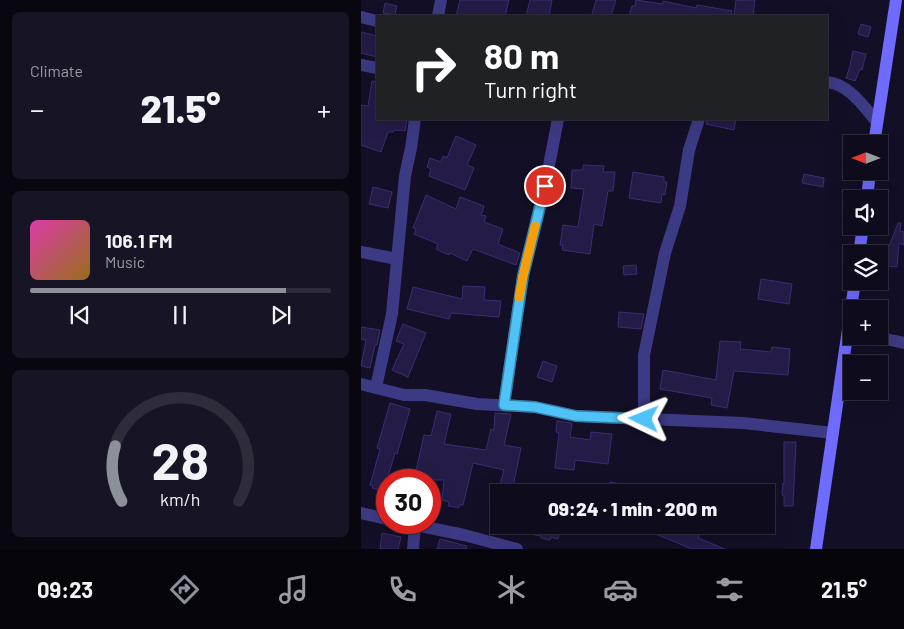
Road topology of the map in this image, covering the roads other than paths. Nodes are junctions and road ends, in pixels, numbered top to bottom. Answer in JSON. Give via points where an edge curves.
{"nodes":[{"id":1,"x":441,"y":0,"type":"edge"},
{"id":2,"x":896,"y":0,"type":"edge"},
{"id":3,"x":438,"y":15,"type":"edge"},
{"id":4,"x":361,"y":17,"type":"edge"},
{"id":5,"x":376,"y":21,"type":"edge"},
{"id":6,"x":361,"y":65,"type":"edge"},
{"id":7,"x":376,"y":68,"type":"edge"},
{"id":8,"x":828,"y":82,"type":"edge"},
{"id":9,"x":415,"y":120,"type":"edge"},
{"id":10,"x":558,"y":120,"type":"edge"},
{"id":11,"x":699,"y":120,"type":"edge"},
{"id":12,"x":877,"y":122,"type":"junction"},
{"id":13,"x":875,"y":135,"type":"edge"},
{"id":14,"x":361,"y":252,"type":"edge"},
{"id":15,"x":397,"y":259,"type":"junction"},
{"id":16,"x":888,"y":339,"type":"edge"},
{"id":17,"x":904,"y":343,"type":"edge"},
{"id":18,"x":849,"y":345,"type":"edge"},
{"id":19,"x":361,"y":384,"type":"edge"},
{"id":20,"x":375,"y":387,"type":"junction"},
{"id":21,"x":504,"y":405,"type":"junction"},
{"id":22,"x":644,"y":419,"type":"junction"},
{"id":23,"x":833,"y":433,"type":"junction"},
{"id":24,"x":361,"y":513,"type":"edge"},
{"id":25,"x":376,"y":516,"type":"edge"},
{"id":26,"x":441,"y":531,"type":"edge"},
{"id":27,"x":414,"y":534,"type":"edge"},
{"id":28,"x":413,"y":549,"type":"edge"},
{"id":29,"x":517,"y":549,"type":"edge"},
{"id":30,"x":816,"y":549,"type":"edge"}],
"edges":[{"from":1,"to":3,"type":"street"},
{"from":2,"to":12,"type":"main road"},
{"from":4,"to":5,"type":"street"},
{"from":6,"to":7,"type":"street"},
{"from":8,"to":12,"type":"street","via":[[851,92]]},
{"from":9,"to":15,"type":"street","via":[[405,176]]},
{"from":10,"to":21,"type":"street","via":[[523,276]]},
{"from":11,"to":22,"type":"street","via":[[689,150],[680,206],[665,254],[644,355]]},
{"from":12,"to":13,"type":"main road"},
{"from":14,"to":15,"type":"street"},
{"from":15,"to":20,"type":"street","via":[[392,314]]},
{"from":16,"to":17,"type":"street"},
{"from":18,"to":23,"type":"main road"},
{"from":19,"to":20,"type":"street"},
{"from":20,"to":21,"type":"street","via":[[404,395]]},
{"from":21,"to":22,"type":"street","via":[[535,407],[576,416]]},
{"from":22,"to":23,"type":"street","via":[[743,423]]},
{"from":23,"to":30,"type":"main road"},
{"from":24,"to":25,"type":"street"},
{"from":26,"to":29,"type":"street"},
{"from":27,"to":28,"type":"street"}]}
